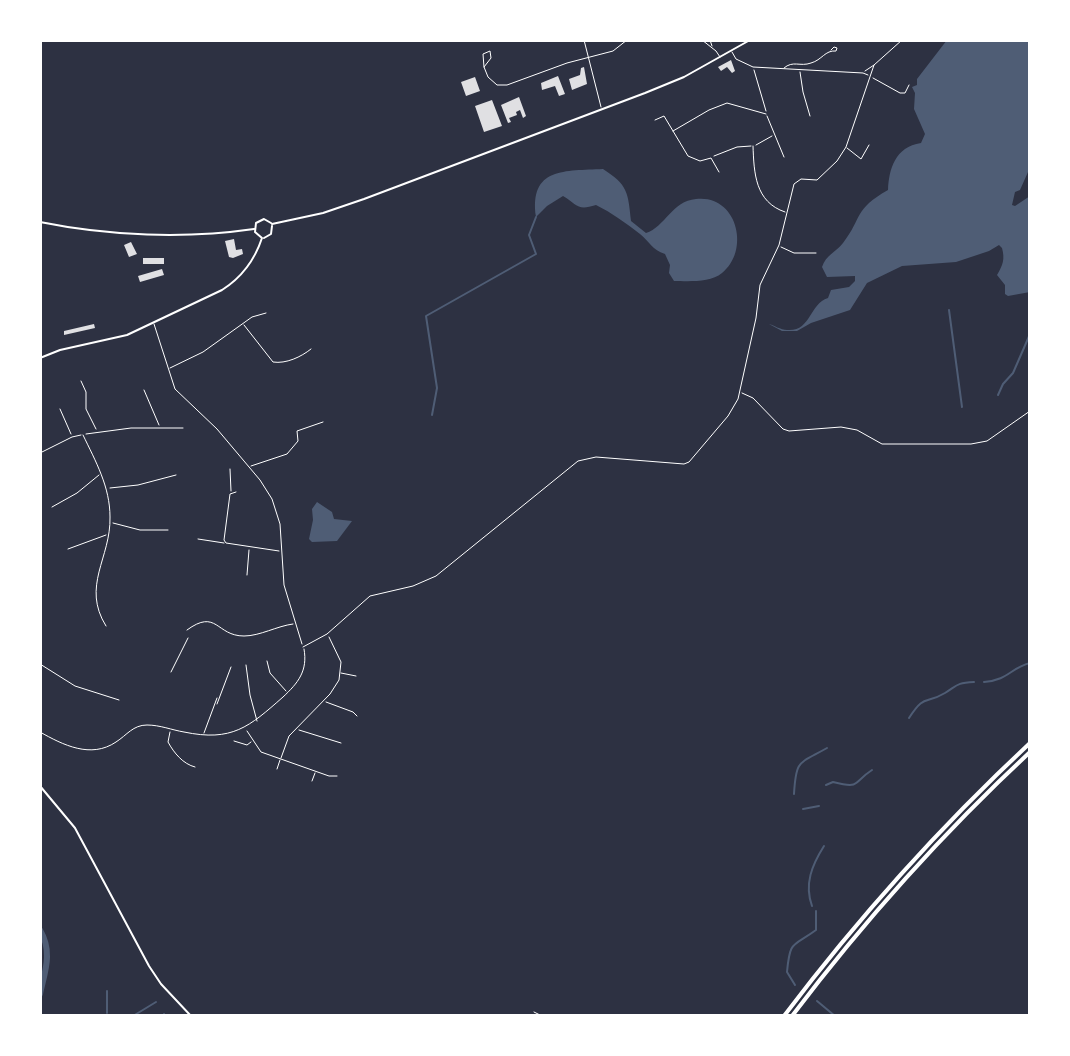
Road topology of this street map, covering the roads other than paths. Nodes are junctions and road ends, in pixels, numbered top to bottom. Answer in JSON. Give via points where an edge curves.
{"nodes":[{"id":1,"x":584,"y":40,"type":"edge"},
{"id":2,"x":627,"y":40,"type":"edge"},
{"id":3,"x":702,"y":40,"type":"edge"},
{"id":4,"x":710,"y":40,"type":"edge"},
{"id":5,"x":750,"y":40,"type":"edge"},
{"id":6,"x":902,"y":40,"type":"edge"},
{"id":7,"x":713,"y":48,"type":"junction"},
{"id":8,"x":831,"y":50,"type":"dead end"},
{"id":9,"x":731,"y":51,"type":"junction"},
{"id":10,"x":588,"y":58,"type":"junction"},
{"id":11,"x":720,"y":58,"type":"junction"},
{"id":12,"x":874,"y":65,"type":"junction"},
{"id":13,"x":484,"y":67,"type":"dead end"},
{"id":14,"x":753,"y":67,"type":"junction"},
{"id":15,"x":784,"y":68,"type":"junction"},
{"id":16,"x":800,"y":69,"type":"junction"},
{"id":17,"x":863,"y":73,"type":"junction"},
{"id":18,"x":870,"y":77,"type":"junction"},
{"id":19,"x":909,"y":85,"type":"dead end"},
{"id":20,"x":602,"y":109,"type":"junction"},
{"id":21,"x":766,"y":114,"type":"junction"},
{"id":22,"x":810,"y":116,"type":"dead end"},
{"id":23,"x":655,"y":120,"type":"dead end"},
{"id":24,"x":673,"y":131,"type":"junction"},
{"id":25,"x":774,"y":135,"type":"junction"},
{"id":26,"x":869,"y":145,"type":"dead end"},
{"id":27,"x":753,"y":146,"type":"junction"},
{"id":28,"x":846,"y":147,"type":"junction"},
{"id":29,"x":784,"y":157,"type":"dead end"},
{"id":30,"x":711,"y":158,"type":"junction"},
{"id":31,"x":861,"y":159,"type":"junction"},
{"id":32,"x":858,"y":166,"type":"dead end"},
{"id":33,"x":719,"y":172,"type":"dead end"},
{"id":34,"x":787,"y":213,"type":"junction"},
{"id":35,"x":40,"y":222,"type":"edge"},
{"id":36,"x":272,"y":224,"type":"junction"},
{"id":37,"x":254,"y":229,"type":"junction"},
{"id":38,"x":262,"y":238,"type":"junction"},
{"id":39,"x":779,"y":245,"type":"junction"},
{"id":40,"x":816,"y":253,"type":"dead end"},
{"id":41,"x":266,"y":313,"type":"dead end"},
{"id":42,"x":242,"y":323,"type":"junction"},
{"id":43,"x":154,"y":324,"type":"junction"},
{"id":44,"x":311,"y":349,"type":"dead end"},
{"id":45,"x":40,"y":358,"type":"edge"},
{"id":46,"x":168,"y":369,"type":"junction"},
{"id":47,"x":81,"y":381,"type":"dead end"},
{"id":48,"x":144,"y":390,"type":"dead end"},
{"id":49,"x":739,"y":392,"type":"junction"},
{"id":50,"x":60,"y":409,"type":"dead end"},
{"id":51,"x":1030,"y":411,"type":"edge"},
{"id":52,"x":323,"y":422,"type":"dead end"},
{"id":53,"x":159,"y":427,"type":"junction"},
{"id":54,"x":183,"y":428,"type":"dead end"},
{"id":55,"x":97,"y":431,"type":"junction"},
{"id":56,"x":83,"y":435,"type":"junction"},
{"id":57,"x":72,"y":437,"type":"junction"},
{"id":58,"x":40,"y":453,"type":"edge"},
{"id":59,"x":249,"y":466,"type":"junction"},
{"id":60,"x":230,"y":469,"type":"dead end"},
{"id":61,"x":101,"y":473,"type":"junction"},
{"id":62,"x":176,"y":475,"type":"dead end"},
{"id":63,"x":107,"y":489,"type":"junction"},
{"id":64,"x":236,"y":492,"type":"dead end"},
{"id":65,"x":230,"y":494,"type":"junction"},
{"id":66,"x":52,"y":507,"type":"dead end"},
{"id":67,"x":111,"y":522,"type":"junction"},
{"id":68,"x":168,"y":530,"type":"dead end"},
{"id":69,"x":109,"y":534,"type":"junction"},
{"id":70,"x":198,"y":539,"type":"dead end"},
{"id":71,"x":226,"y":543,"type":"junction"},
{"id":72,"x":249,"y":546,"type":"junction"},
{"id":73,"x":68,"y":549,"type":"dead end"},
{"id":74,"x":280,"y":551,"type":"junction"},
{"id":75,"x":247,"y":575,"type":"dead end"},
{"id":76,"x":296,"y":623,"type":"junction"},
{"id":77,"x":106,"y":626,"type":"dead end"},
{"id":78,"x":187,"y":630,"type":"dead end"},
{"id":79,"x":327,"y":634,"type":"junction"},
{"id":80,"x":40,"y":643,"type":"edge"},
{"id":81,"x":303,"y":647,"type":"junction"},
{"id":82,"x":40,"y":659,"type":"edge"},
{"id":83,"x":267,"y":661,"type":"dead end"},
{"id":84,"x":40,"y":664,"type":"edge"},
{"id":85,"x":246,"y":665,"type":"dead end"},
{"id":86,"x":231,"y":667,"type":"dead end"},
{"id":87,"x":341,"y":673,"type":"junction"},
{"id":88,"x":356,"y":676,"type":"dead end"},
{"id":89,"x":288,"y":693,"type":"junction"},
{"id":90,"x":217,"y":698,"type":"dead end"},
{"id":91,"x":119,"y":700,"type":"dead end"},
{"id":92,"x":324,"y":701,"type":"junction"},
{"id":93,"x":215,"y":704,"type":"junction"},
{"id":94,"x":357,"y":716,"type":"dead end"},
{"id":95,"x":257,"y":721,"type":"junction"},
{"id":96,"x":297,"y":728,"type":"junction"},
{"id":97,"x":171,"y":729,"type":"junction"},
{"id":98,"x":245,"y":729,"type":"junction"},
{"id":99,"x":40,"y":732,"type":"edge"},
{"id":100,"x":203,"y":735,"type":"junction"},
{"id":101,"x":234,"y":741,"type":"dead end"},
{"id":102,"x":253,"y":741,"type":"junction"},
{"id":103,"x":341,"y":743,"type":"dead end"},
{"id":104,"x":1030,"y":743,"type":"edge"},
{"id":105,"x":1030,"y":752,"type":"edge"},
{"id":106,"x":281,"y":758,"type":"junction"},
{"id":107,"x":195,"y":767,"type":"dead end"},
{"id":108,"x":277,"y":769,"type":"dead end"},
{"id":109,"x":315,"y":771,"type":"junction"},
{"id":110,"x":337,"y":776,"type":"dead end"},
{"id":111,"x":312,"y":781,"type":"dead end"},
{"id":112,"x":40,"y":786,"type":"edge"},
{"id":113,"x":534,"y":1012,"type":"dead end"},
{"id":114,"x":191,"y":1016,"type":"edge"},
{"id":115,"x":542,"y":1016,"type":"edge"},
{"id":116,"x":784,"y":1016,"type":"edge"},
{"id":117,"x":792,"y":1016,"type":"edge"}],
"edges":[{"from":1,"to":10,"type":"street"},
{"from":2,"to":10,"type":"street","via":[[613,51]]},
{"from":3,"to":7,"type":"street"},
{"from":4,"to":7,"type":"street"},
{"from":5,"to":9,"type":"main road"},
{"from":6,"to":12,"type":"street"},
{"from":7,"to":11,"type":"street"},
{"from":8,"to":15,"type":"street","via":[[814,62]]},
{"from":9,"to":11,"type":"main road"},
{"from":9,"to":14,"type":"street"},
{"from":10,"to":13,"type":"street","via":[[501,86],[492,82]]},
{"from":10,"to":20,"type":"street"},
{"from":11,"to":20,"type":"main road"},
{"from":12,"to":17,"type":"street"},
{"from":12,"to":18,"type":"street"},
{"from":14,"to":15,"type":"street"},
{"from":14,"to":21,"type":"street"},
{"from":15,"to":16,"type":"street"},
{"from":16,"to":17,"type":"street"},
{"from":16,"to":22,"type":"street"},
{"from":17,"to":18,"type":"street"},
{"from":18,"to":19,"type":"street","via":[[900,93]]},
{"from":18,"to":28,"type":"street"},
{"from":20,"to":36,"type":"main road","via":[[364,199]]},
{"from":21,"to":24,"type":"street","via":[[727,103]]},
{"from":21,"to":25,"type":"street"},
{"from":23,"to":24,"type":"street","via":[[664,116]]},
{"from":24,"to":30,"type":"street","via":[[688,156]]},
{"from":25,"to":27,"type":"street"},
{"from":25,"to":29,"type":"street"},
{"from":26,"to":31,"type":"street"},
{"from":27,"to":30,"type":"street"},
{"from":27,"to":34,"type":"street","via":[[757,186],[764,200]]},
{"from":28,"to":31,"type":"street"},
{"from":28,"to":34,"type":"street","via":[[817,180],[794,184]]},
{"from":30,"to":33,"type":"street"},
{"from":31,"to":32,"type":"street"},
{"from":34,"to":39,"type":"street"},
{"from":35,"to":37,"type":"main road","via":[[148,234]]},
{"from":36,"to":37,"type":"main road","via":[[261,219]]},
{"from":36,"to":38,"type":"main road","via":[[271,234]]},
{"from":37,"to":38,"type":"main road"},
{"from":38,"to":43,"type":"main road","via":[[235,282]]},
{"from":39,"to":40,"type":"street","via":[[794,253]]},
{"from":39,"to":49,"type":"street","via":[[760,285]]},
{"from":41,"to":42,"type":"street"},
{"from":42,"to":44,"type":"street","via":[[273,362]]},
{"from":42,"to":46,"type":"street","via":[[203,352]]},
{"from":43,"to":45,"type":"main road"},
{"from":43,"to":46,"type":"street"},
{"from":46,"to":59,"type":"street","via":[[175,389]]},
{"from":47,"to":55,"type":"street"},
{"from":48,"to":53,"type":"street"},
{"from":49,"to":51,"type":"street","via":[[753,398],[783,429],[849,428],[882,444],[980,443]]},
{"from":49,"to":79,"type":"street","via":[[728,416],[687,463],[582,459],[436,576],[370,596]]},
{"from":50,"to":57,"type":"street"},
{"from":52,"to":59,"type":"street","via":[[297,431],[298,441],[287,454]]},
{"from":53,"to":54,"type":"street"},
{"from":53,"to":55,"type":"street"},
{"from":55,"to":56,"type":"street"},
{"from":56,"to":57,"type":"street"},
{"from":56,"to":61,"type":"street"},
{"from":57,"to":58,"type":"street"},
{"from":59,"to":74,"type":"street","via":[[276,508]]},
{"from":60,"to":65,"type":"street"},
{"from":61,"to":63,"type":"street"},
{"from":61,"to":66,"type":"street"},
{"from":62,"to":63,"type":"street"},
{"from":63,"to":67,"type":"street"},
{"from":64,"to":65,"type":"street"},
{"from":65,"to":71,"type":"street"},
{"from":67,"to":68,"type":"street"},
{"from":67,"to":69,"type":"street"},
{"from":69,"to":73,"type":"street"},
{"from":69,"to":77,"type":"street","via":[[94,590]]},
{"from":70,"to":71,"type":"street"},
{"from":71,"to":72,"type":"street"},
{"from":72,"to":74,"type":"street"},
{"from":72,"to":75,"type":"street"},
{"from":74,"to":76,"type":"street"},
{"from":76,"to":78,"type":"street","via":[[251,636],[234,635],[209,620]]},
{"from":76,"to":81,"type":"street"},
{"from":79,"to":81,"type":"street"},
{"from":79,"to":87,"type":"street","via":[[339,655]]},
{"from":80,"to":82,"type":"street"},
{"from":81,"to":89,"type":"street","via":[[304,671]]},
{"from":83,"to":89,"type":"street","via":[[270,673]]},
{"from":84,"to":91,"type":"street","via":[[75,686]]},
{"from":85,"to":95,"type":"street"},
{"from":86,"to":93,"type":"street"},
{"from":87,"to":88,"type":"street"},
{"from":87,"to":92,"type":"street"},
{"from":89,"to":95,"type":"street"},
{"from":90,"to":93,"type":"street"},
{"from":92,"to":94,"type":"street"},
{"from":92,"to":96,"type":"street"},
{"from":93,"to":100,"type":"street"},
{"from":95,"to":98,"type":"street"},
{"from":96,"to":103,"type":"street"},
{"from":96,"to":106,"type":"street"},
{"from":97,"to":99,"type":"street","via":[[138,726],[94,750],[69,746]]},
{"from":97,"to":100,"type":"street"},
{"from":97,"to":107,"type":"street","via":[[168,742]]},
{"from":98,"to":100,"type":"street"},
{"from":98,"to":102,"type":"street"},
{"from":101,"to":102,"type":"street"},
{"from":102,"to":106,"type":"street","via":[[261,752]]},
{"from":104,"to":116,"type":"highway","via":[[903,871]]},
{"from":105,"to":117,"type":"highway","via":[[909,874]]},
{"from":106,"to":108,"type":"street"},
{"from":106,"to":109,"type":"street"},
{"from":109,"to":110,"type":"street"},
{"from":109,"to":111,"type":"street"},
{"from":112,"to":114,"type":"main road","via":[[85,846],[149,966]]},
{"from":113,"to":115,"type":"street"}]}
